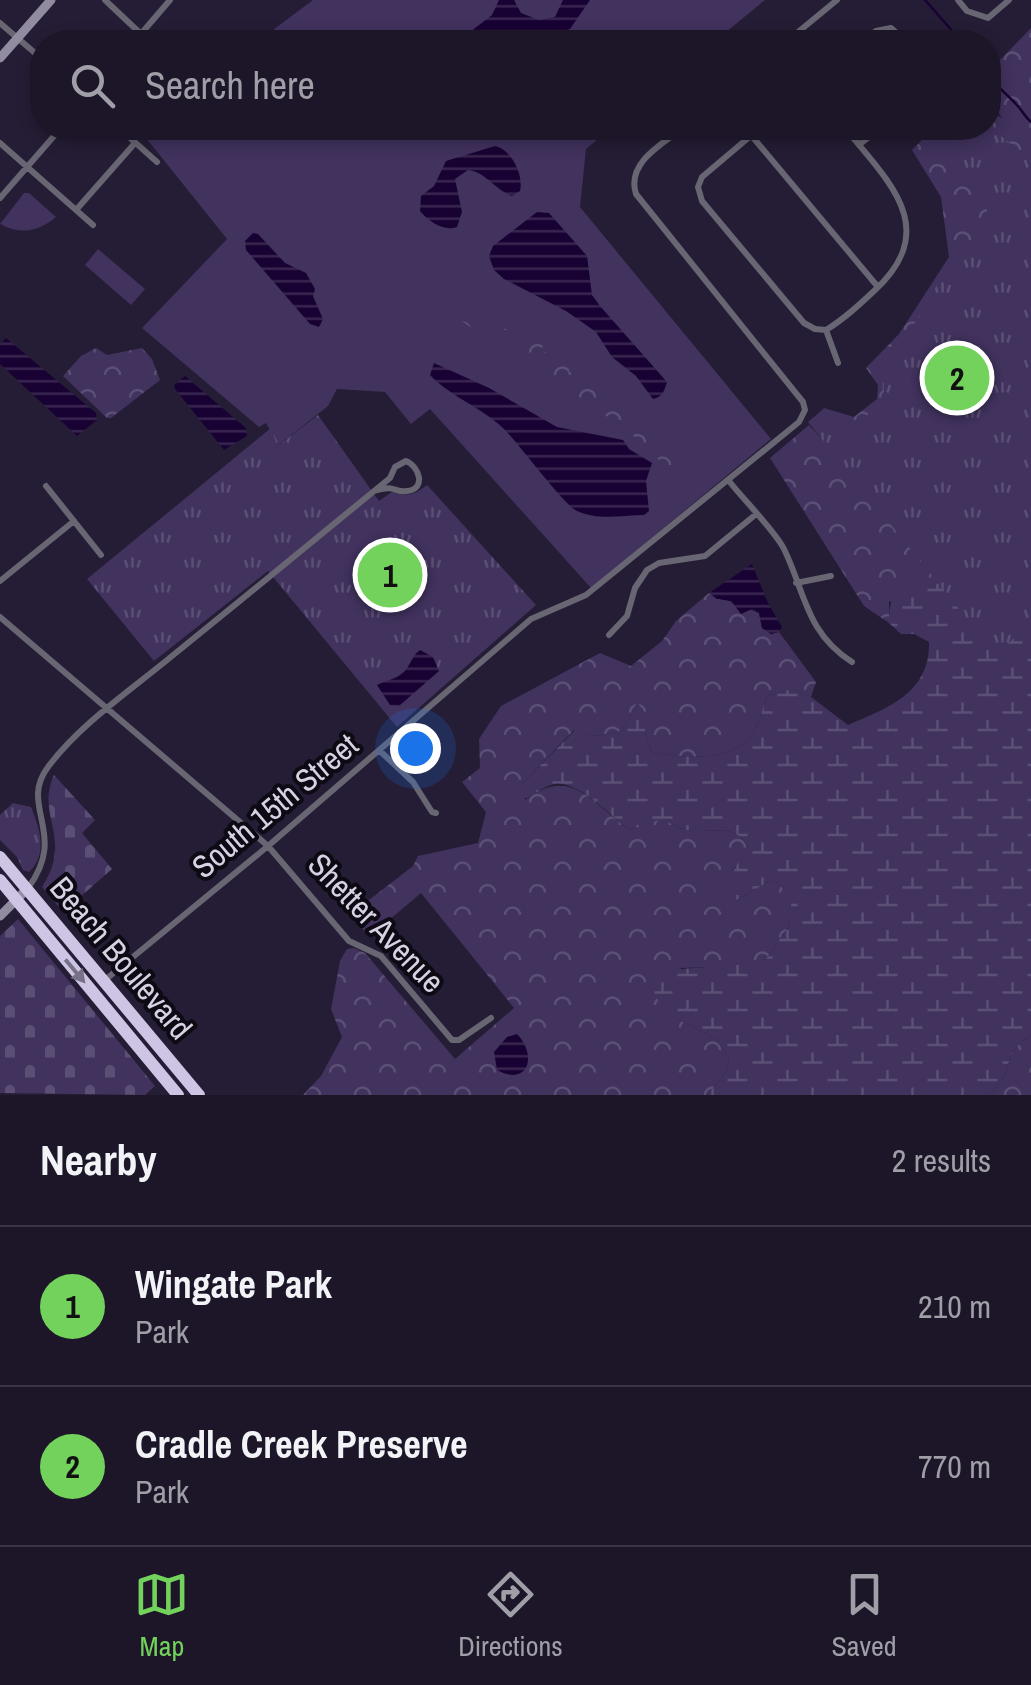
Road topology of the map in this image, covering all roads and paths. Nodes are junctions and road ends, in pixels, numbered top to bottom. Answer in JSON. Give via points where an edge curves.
{"nodes":[{"id":1,"x":51,"y":0,"type":"edge"},
{"id":2,"x":105,"y":0,"type":"edge"},
{"id":3,"x":170,"y":0,"type":"edge"},
{"id":4,"x":837,"y":0,"type":"edge"},
{"id":5,"x":958,"y":0,"type":"edge"},
{"id":6,"x":1009,"y":0,"type":"edge"},
{"id":7,"x":0,"y":22,"type":"edge"},
{"id":8,"x":137,"y":30,"type":"edge"},
{"id":9,"x":144,"y":30,"type":"edge"},
{"id":10,"x":801,"y":30,"type":"edge"},
{"id":11,"x":18,"y":37,"type":"junction"},
{"id":12,"x":30,"y":48,"type":"edge"},
{"id":13,"x":0,"y":58,"type":"edge"},
{"id":14,"x":51,"y":140,"type":"edge"},
{"id":15,"x":133,"y":140,"type":"edge"},
{"id":16,"x":669,"y":140,"type":"edge"},
{"id":17,"x":745,"y":140,"type":"edge"},
{"id":18,"x":755,"y":140,"type":"edge"},
{"id":19,"x":855,"y":140,"type":"edge"},
{"id":20,"x":865,"y":140,"type":"edge"},
{"id":21,"x":135,"y":142,"type":"junction"},
{"id":22,"x":0,"y":143,"type":"edge"},
{"id":23,"x":859,"y":145,"type":"junction"},
{"id":24,"x":157,"y":162,"type":"dead end"},
{"id":25,"x":27,"y":167,"type":"junction"},
{"id":26,"x":0,"y":198,"type":"edge"},
{"id":27,"x":76,"y":210,"type":"junction"},
{"id":28,"x":93,"y":225,"type":"dead end"},
{"id":29,"x":878,"y":287,"type":"junction"},
{"id":30,"x":826,"y":330,"type":"junction"},
{"id":31,"x":838,"y":363,"type":"dead end"},
{"id":32,"x":392,"y":472,"type":"junction"},
{"id":33,"x":729,"y":481,"type":"junction"},
{"id":34,"x":46,"y":486,"type":"dead end"},
{"id":35,"x":396,"y":487,"type":"junction"},
{"id":36,"x":374,"y":491,"type":"junction"},
{"id":37,"x":755,"y":515,"type":"junction"},
{"id":38,"x":74,"y":521,"type":"junction"},
{"id":39,"x":101,"y":554,"type":"dead end"},
{"id":40,"x":831,"y":576,"type":"dead end"},
{"id":41,"x":0,"y":581,"type":"edge"},
{"id":42,"x":796,"y":583,"type":"junction"},
{"id":43,"x":0,"y":617,"type":"edge"},
{"id":44,"x":610,"y":636,"type":"dead end"},
{"id":45,"x":852,"y":662,"type":"dead end"},
{"id":46,"x":107,"y":710,"type":"junction"},
{"id":47,"x":380,"y":750,"type":"junction"},
{"id":48,"x":436,"y":813,"type":"dead end"},
{"id":49,"x":268,"y":846,"type":"junction"},
{"id":50,"x":0,"y":856,"type":"edge"},
{"id":51,"x":0,"y":880,"type":"edge"},
{"id":52,"x":27,"y":889,"type":"junction"},
{"id":53,"x":16,"y":900,"type":"junction"},
{"id":54,"x":0,"y":916,"type":"edge"},
{"id":55,"x":104,"y":980,"type":"junction"},
{"id":56,"x":491,"y":1018,"type":"dead end"},
{"id":57,"x":138,"y":1046,"type":"junction"},
{"id":58,"x":185,"y":1078,"type":"junction"},
{"id":59,"x":168,"y":1082,"type":"junction"},
{"id":60,"x":178,"y":1095,"type":"edge"},
{"id":61,"x":186,"y":1095,"type":"edge"},
{"id":62,"x":199,"y":1095,"type":"edge"}],
"edges":[{"from":1,"to":11,"type":"street"},
{"from":2,"to":8,"type":"street"},
{"from":3,"to":9,"type":"street"},
{"from":4,"to":10,"type":"street"},
{"from":5,"to":6,"type":"street","via":[[988,18]]},
{"from":7,"to":11,"type":"street"},
{"from":11,"to":12,"type":"street"},
{"from":11,"to":13,"type":"street"},
{"from":14,"to":25,"type":"street"},
{"from":15,"to":21,"type":"street"},
{"from":16,"to":33,"type":"street","name":"South 15th Street","via":[[639,166],[636,194],[803,402],[799,422]]},
{"from":17,"to":30,"type":"street","via":[[702,177],[702,201],[804,323]]},
{"from":18,"to":29,"type":"street"},
{"from":19,"to":23,"type":"street"},
{"from":20,"to":23,"type":"street"},
{"from":21,"to":24,"type":"street"},
{"from":21,"to":27,"type":"street"},
{"from":22,"to":25,"type":"street"},
{"from":23,"to":29,"type":"street","via":[[900,199],[907,236],[899,265]]},
{"from":25,"to":26,"type":"street"},
{"from":25,"to":27,"type":"street"},
{"from":27,"to":28,"type":"street"},
{"from":29,"to":30,"type":"street"},
{"from":30,"to":31,"type":"street"},
{"from":32,"to":35,"type":"street"},
{"from":32,"to":35,"type":"street","via":[[406,461],[420,472],[413,490]]},
{"from":32,"to":36,"type":"street"},
{"from":33,"to":37,"type":"street"},
{"from":33,"to":47,"type":"street","name":"South 15th Street","via":[[586,595],[531,619]]},
{"from":34,"to":38,"type":"street"},
{"from":35,"to":36,"type":"street"},
{"from":36,"to":46,"type":"street"},
{"from":37,"to":42,"type":"street","via":[[780,543]]},
{"from":37,"to":44,"type":"street","via":[[705,556],[646,570],[627,616]]},
{"from":38,"to":39,"type":"street"},
{"from":38,"to":41,"type":"street"},
{"from":40,"to":42,"type":"street"},
{"from":42,"to":45,"type":"street","via":[[813,621]]},
{"from":43,"to":46,"type":"street","name":"Shetter Avenue"},
{"from":46,"to":49,"type":"street","name":"Shetter Avenue"},
{"from":46,"to":52,"type":"street","via":[[44,772],[38,801],[47,852]]},
{"from":47,"to":48,"type":"street"},
{"from":47,"to":49,"type":"street","name":"South 15th Street"},
{"from":49,"to":55,"type":"street","name":"South 15th Street"},
{"from":49,"to":56,"type":"street","name":"Shetter Avenue","via":[[349,941],[381,956],[452,1040]]},
{"from":50,"to":52,"type":"highway","name":"Beach Boulevard"},
{"from":51,"to":53,"type":"highway"},
{"from":52,"to":53,"type":"street"},
{"from":52,"to":55,"type":"highway","name":"Beach Boulevard"},
{"from":53,"to":54,"type":"street"},
{"from":53,"to":57,"type":"highway","one_way":true},
{"from":55,"to":58,"type":"highway","name":"Beach Boulevard"},
{"from":57,"to":58,"type":"highway","via":[[146,1044]]},
{"from":57,"to":59,"type":"highway"},
{"from":58,"to":62,"type":"highway","name":"Beach Boulevard"},
{"from":59,"to":60,"type":"highway"},
{"from":59,"to":61,"type":"highway"}]}
